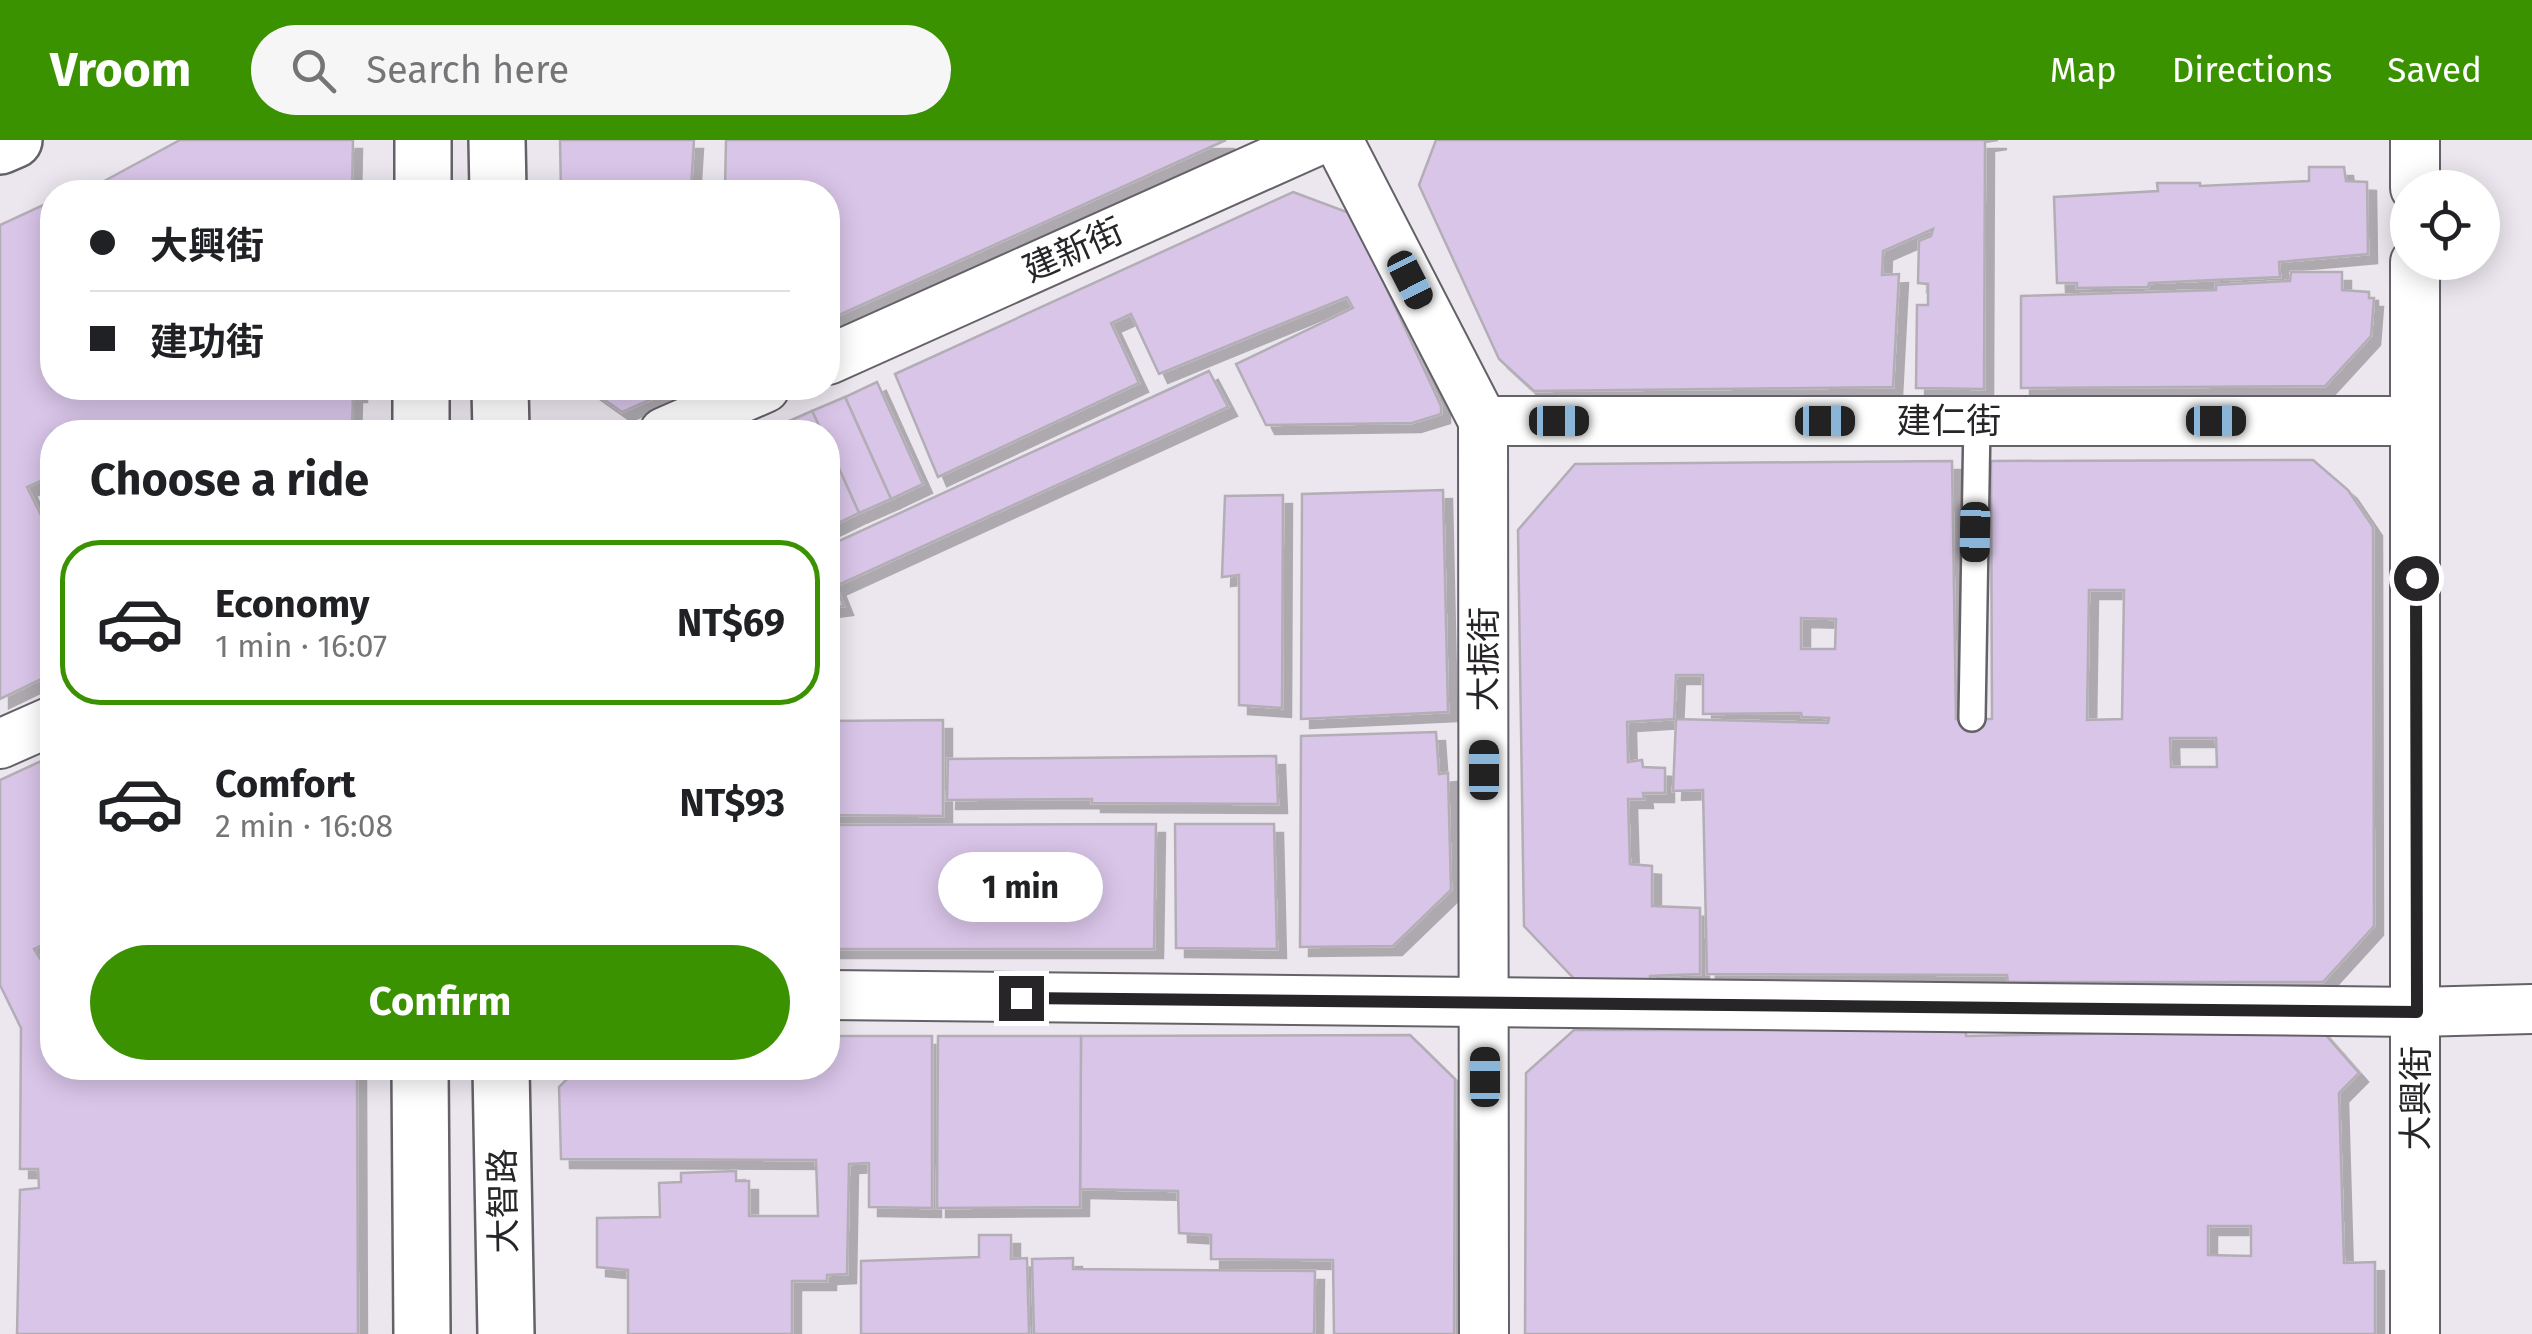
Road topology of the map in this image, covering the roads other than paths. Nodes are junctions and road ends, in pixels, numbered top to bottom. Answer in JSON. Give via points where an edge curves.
{"nodes":[{"id":1,"x":14,"y":140,"type":"edge"},
{"id":2,"x":423,"y":140,"type":"edge"},
{"id":3,"x":497,"y":140,"type":"edge"},
{"id":4,"x":1319,"y":140,"type":"edge"},
{"id":5,"x":1338,"y":140,"type":"edge"},
{"id":6,"x":2415,"y":140,"type":"edge"},
{"id":7,"x":0,"y":146,"type":"edge"},
{"id":8,"x":2415,"y":170,"type":"edge"},
{"id":9,"x":422,"y":180,"type":"edge"},
{"id":10,"x":498,"y":180,"type":"edge"},
{"id":11,"x":2415,"y":280,"type":"edge"},
{"id":12,"x":840,"y":355,"type":"edge"},
{"id":13,"x":737,"y":400,"type":"edge"},
{"id":14,"x":692,"y":420,"type":"edge"},
{"id":15,"x":1484,"y":421,"type":"junction"},
{"id":16,"x":1977,"y":421,"type":"junction"},
{"id":17,"x":2415,"y":421,"type":"junction"},
{"id":18,"x":1972,"y":718,"type":"dead end"},
{"id":19,"x":40,"y":726,"type":"edge"},
{"id":20,"x":0,"y":744,"type":"edge"},
{"id":21,"x":840,"y":995,"type":"edge"},
{"id":22,"x":1485,"y":1004,"type":"junction"},
{"id":23,"x":2532,"y":1009,"type":"edge"},
{"id":24,"x":2417,"y":1012,"type":"junction"},
{"id":25,"x":420,"y":1080,"type":"edge"},
{"id":26,"x":501,"y":1080,"type":"edge"},
{"id":27,"x":422,"y":1334,"type":"edge"},
{"id":28,"x":506,"y":1334,"type":"edge"},
{"id":29,"x":1484,"y":1334,"type":"edge"},
{"id":30,"x":2416,"y":1334,"type":"edge"}],
"edges":[{"from":1,"to":7,"type":"street"},
{"from":2,"to":9,"type":"street"},
{"from":3,"to":10,"type":"street"},
{"from":4,"to":12,"type":"street","name":"建新街"},
{"from":5,"to":15,"type":"street","name":"大振街"},
{"from":6,"to":8,"type":"street"},
{"from":11,"to":17,"type":"street","name":"大興街"},
{"from":13,"to":14,"type":"street"},
{"from":15,"to":16,"type":"street","name":"建仁街"},
{"from":15,"to":22,"type":"street","name":"大振街"},
{"from":16,"to":17,"type":"street","name":"建仁街"},
{"from":16,"to":18,"type":"lane"},
{"from":17,"to":24,"type":"street","name":"大興街"},
{"from":19,"to":20,"type":"street"},
{"from":21,"to":22,"type":"street"},
{"from":22,"to":24,"type":"street"},
{"from":22,"to":29,"type":"street","name":"大振街"},
{"from":23,"to":24,"type":"street"},
{"from":24,"to":30,"type":"street","name":"大興街"},
{"from":25,"to":27,"type":"street"},
{"from":26,"to":28,"type":"street","name":"大智路"}]}
